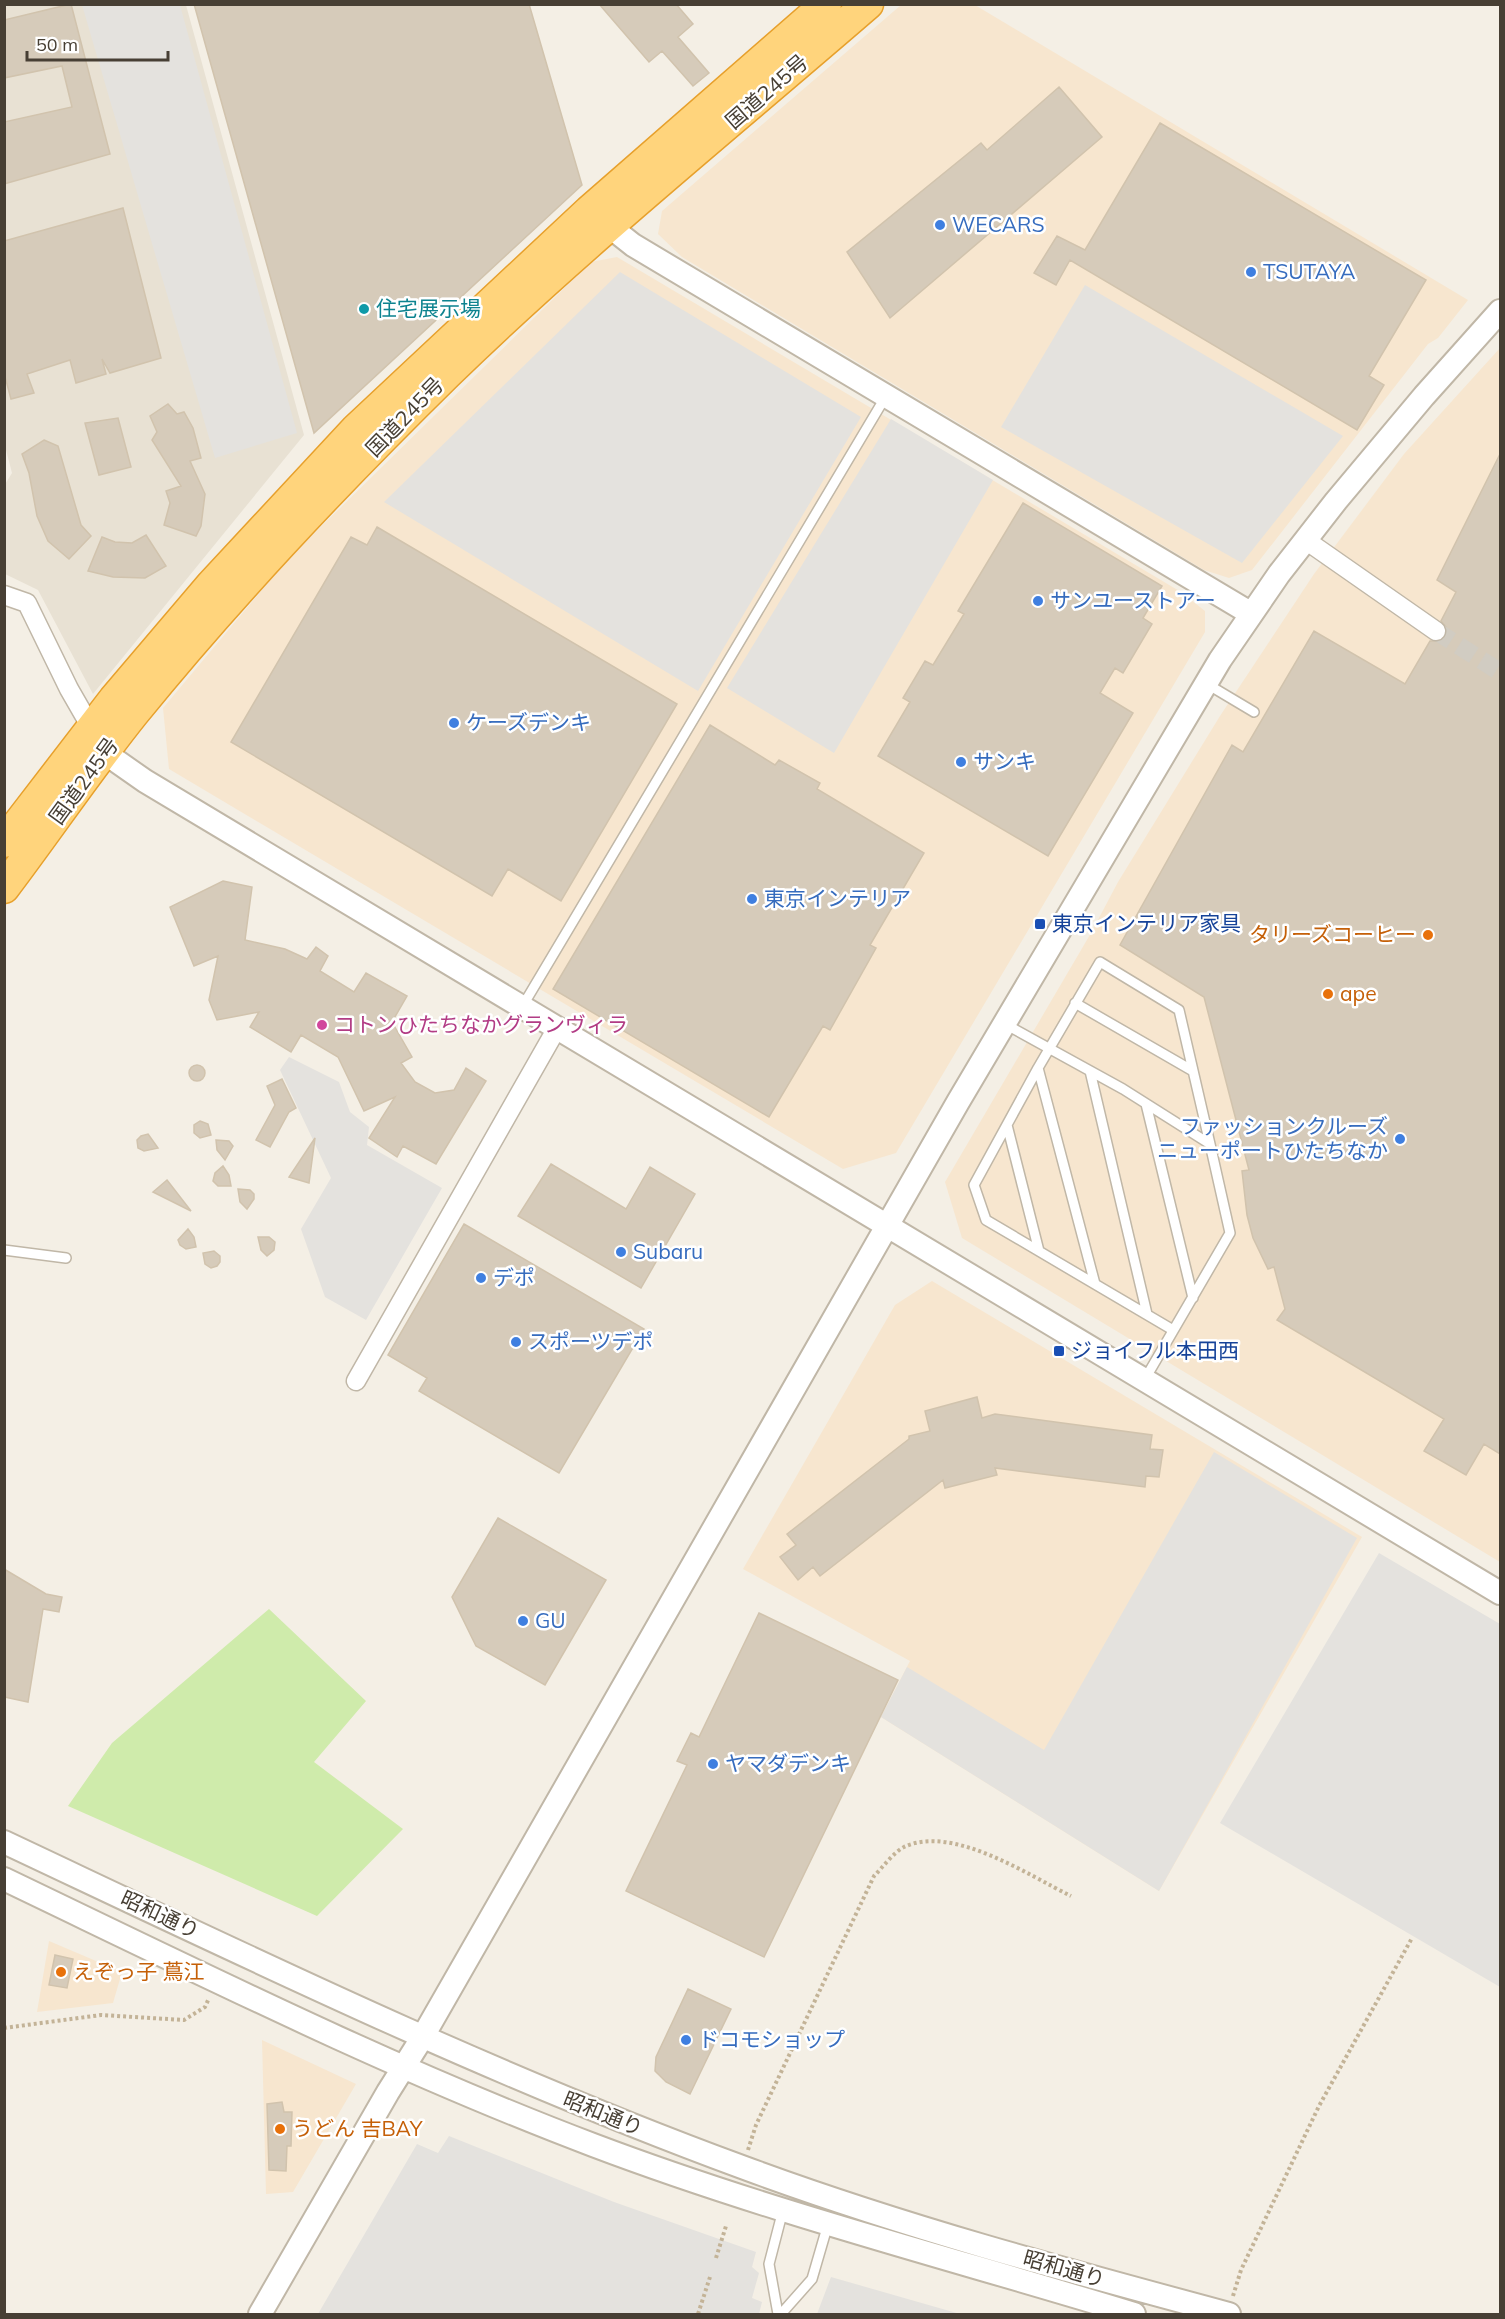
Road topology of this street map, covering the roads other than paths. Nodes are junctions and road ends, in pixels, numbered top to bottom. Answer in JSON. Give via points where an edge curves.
{"nodes":[{"id":1,"x":826,"y":4,"type":"edge"},
{"id":2,"x":868,"y":4,"type":"edge"},
{"id":3,"x":609,"y":226,"type":"junction"},
{"id":4,"x":1500,"y":311,"type":"edge"},
{"id":5,"x":886,"y":396,"type":"junction"},
{"id":6,"x":1307,"y":541,"type":"junction"},
{"id":7,"x":4,"y":595,"type":"edge"},
{"id":8,"x":1250,"y":613,"type":"junction"},
{"id":9,"x":1436,"y":631,"type":"tunnel mouth"},
{"id":10,"x":1205,"y":683,"type":"junction"},
{"id":11,"x":1254,"y":712,"type":"dead end"},
{"id":12,"x":98,"y":741,"type":"junction"},
{"id":13,"x":4,"y":842,"type":"edge"},
{"id":14,"x":4,"y":888,"type":"edge"},
{"id":15,"x":1075,"y":1003,"type":"junction"},
{"id":16,"x":522,"y":1007,"type":"junction"},
{"id":17,"x":1004,"y":1023,"type":"junction"},
{"id":18,"x":557,"y":1028,"type":"junction"},
{"id":19,"x":1050,"y":1047,"type":"junction"},
{"id":20,"x":1038,"y":1068,"type":"junction"},
{"id":21,"x":1090,"y":1071,"type":"junction"},
{"id":22,"x":1193,"y":1071,"type":"junction"},
{"id":23,"x":1146,"y":1104,"type":"junction"},
{"id":24,"x":1007,"y":1125,"type":"junction"},
{"id":25,"x":1210,"y":1144,"type":"junction"},
{"id":26,"x":887,"y":1225,"type":"junction"},
{"id":27,"x":4,"y":1250,"type":"edge"},
{"id":28,"x":1040,"y":1251,"type":"junction"},
{"id":29,"x":66,"y":1258,"type":"dead end"},
{"id":30,"x":1095,"y":1284,"type":"junction"},
{"id":31,"x":1193,"y":1298,"type":"junction"},
{"id":32,"x":1147,"y":1314,"type":"junction"},
{"id":33,"x":1173,"y":1330,"type":"junction"},
{"id":34,"x":1145,"y":1380,"type":"junction"},
{"id":35,"x":356,"y":1381,"type":"dead end"},
{"id":36,"x":1500,"y":1593,"type":"edge"},
{"id":37,"x":4,"y":1842,"type":"edge"},
{"id":38,"x":4,"y":1879,"type":"edge"},
{"id":39,"x":422,"y":2038,"type":"junction"},
{"id":40,"x":405,"y":2067,"type":"junction"},
{"id":41,"x":783,"y":2210,"type":"junction"},
{"id":42,"x":828,"y":2224,"type":"junction"},
{"id":43,"x":1099,"y":2309,"type":"edge"},
{"id":44,"x":260,"y":2314,"type":"edge"},
{"id":45,"x":779,"y":2314,"type":"edge"},
{"id":46,"x":1134,"y":2314,"type":"edge"},
{"id":47,"x":1229,"y":2314,"type":"edge"}],
"edges":[{"from":1,"to":12,"type":"highway","name":"国道245号","via":[[589,211],[356,429],[211,585]]},
{"from":2,"to":3,"type":"highway","name":"国道245号"},
{"from":3,"to":5,"type":"street","via":[[633,245]]},
{"from":3,"to":12,"type":"highway","name":"国道245号","via":[[447,374],[374,448],[133,714]]},
{"from":4,"to":6,"type":"street","via":[[1424,396]]},
{"from":5,"to":8,"type":"street"},
{"from":5,"to":16,"type":"lane"},
{"from":6,"to":8,"type":"street"},
{"from":6,"to":9,"type":"street"},
{"from":7,"to":12,"type":"street","via":[[27,603]]},
{"from":8,"to":10,"type":"street"},
{"from":10,"to":11,"type":"lane"},
{"from":10,"to":17,"type":"street"},
{"from":12,"to":13,"type":"highway","name":"国道245号"},
{"from":12,"to":14,"type":"highway","name":"国道245号"},
{"from":12,"to":16,"type":"street","via":[[145,781]]},
{"from":15,"to":19,"type":"lane"},
{"from":15,"to":22,"type":"lane"},
{"from":15,"to":22,"type":"lane","via":[[1100,962],[1179,1010]]},
{"from":16,"to":18,"type":"street"},
{"from":17,"to":19,"type":"lane"},
{"from":17,"to":26,"type":"street"},
{"from":18,"to":26,"type":"street"},
{"from":18,"to":35,"type":"street"},
{"from":19,"to":20,"type":"lane"},
{"from":19,"to":21,"type":"lane"},
{"from":20,"to":24,"type":"lane"},
{"from":20,"to":30,"type":"lane"},
{"from":21,"to":23,"type":"lane"},
{"from":21,"to":32,"type":"lane"},
{"from":22,"to":25,"type":"lane"},
{"from":23,"to":25,"type":"lane"},
{"from":23,"to":31,"type":"lane"},
{"from":24,"to":28,"type":"lane"},
{"from":24,"to":28,"type":"lane","via":[[974,1185],[986,1220]]},
{"from":25,"to":31,"type":"lane","via":[[1230,1233]]},
{"from":26,"to":34,"type":"street"},
{"from":26,"to":39,"type":"street"},
{"from":27,"to":29,"type":"lane"},
{"from":28,"to":30,"type":"lane"},
{"from":30,"to":32,"type":"lane"},
{"from":31,"to":33,"type":"lane"},
{"from":32,"to":33,"type":"lane"},
{"from":33,"to":34,"type":"lane"},
{"from":34,"to":36,"type":"street"},
{"from":37,"to":39,"type":"street","name":"昭和通り"},
{"from":38,"to":40,"type":"street","name":"昭和通り"},
{"from":39,"to":40,"type":"street"},
{"from":39,"to":47,"type":"street","name":"昭和通り","via":[[743,2168],[913,2225]]},
{"from":40,"to":41,"type":"street","name":"昭和通り","via":[[584,2142]]},
{"from":40,"to":44,"type":"street"},
{"from":41,"to":42,"type":"street","name":"昭和通り"},
{"from":41,"to":45,"type":"lane","via":[[769,2264]]},
{"from":42,"to":43,"type":"street","name":"昭和通り"},
{"from":42,"to":45,"type":"lane","via":[[812,2278]]},
{"from":43,"to":46,"type":"street","name":"昭和通り"}]}
